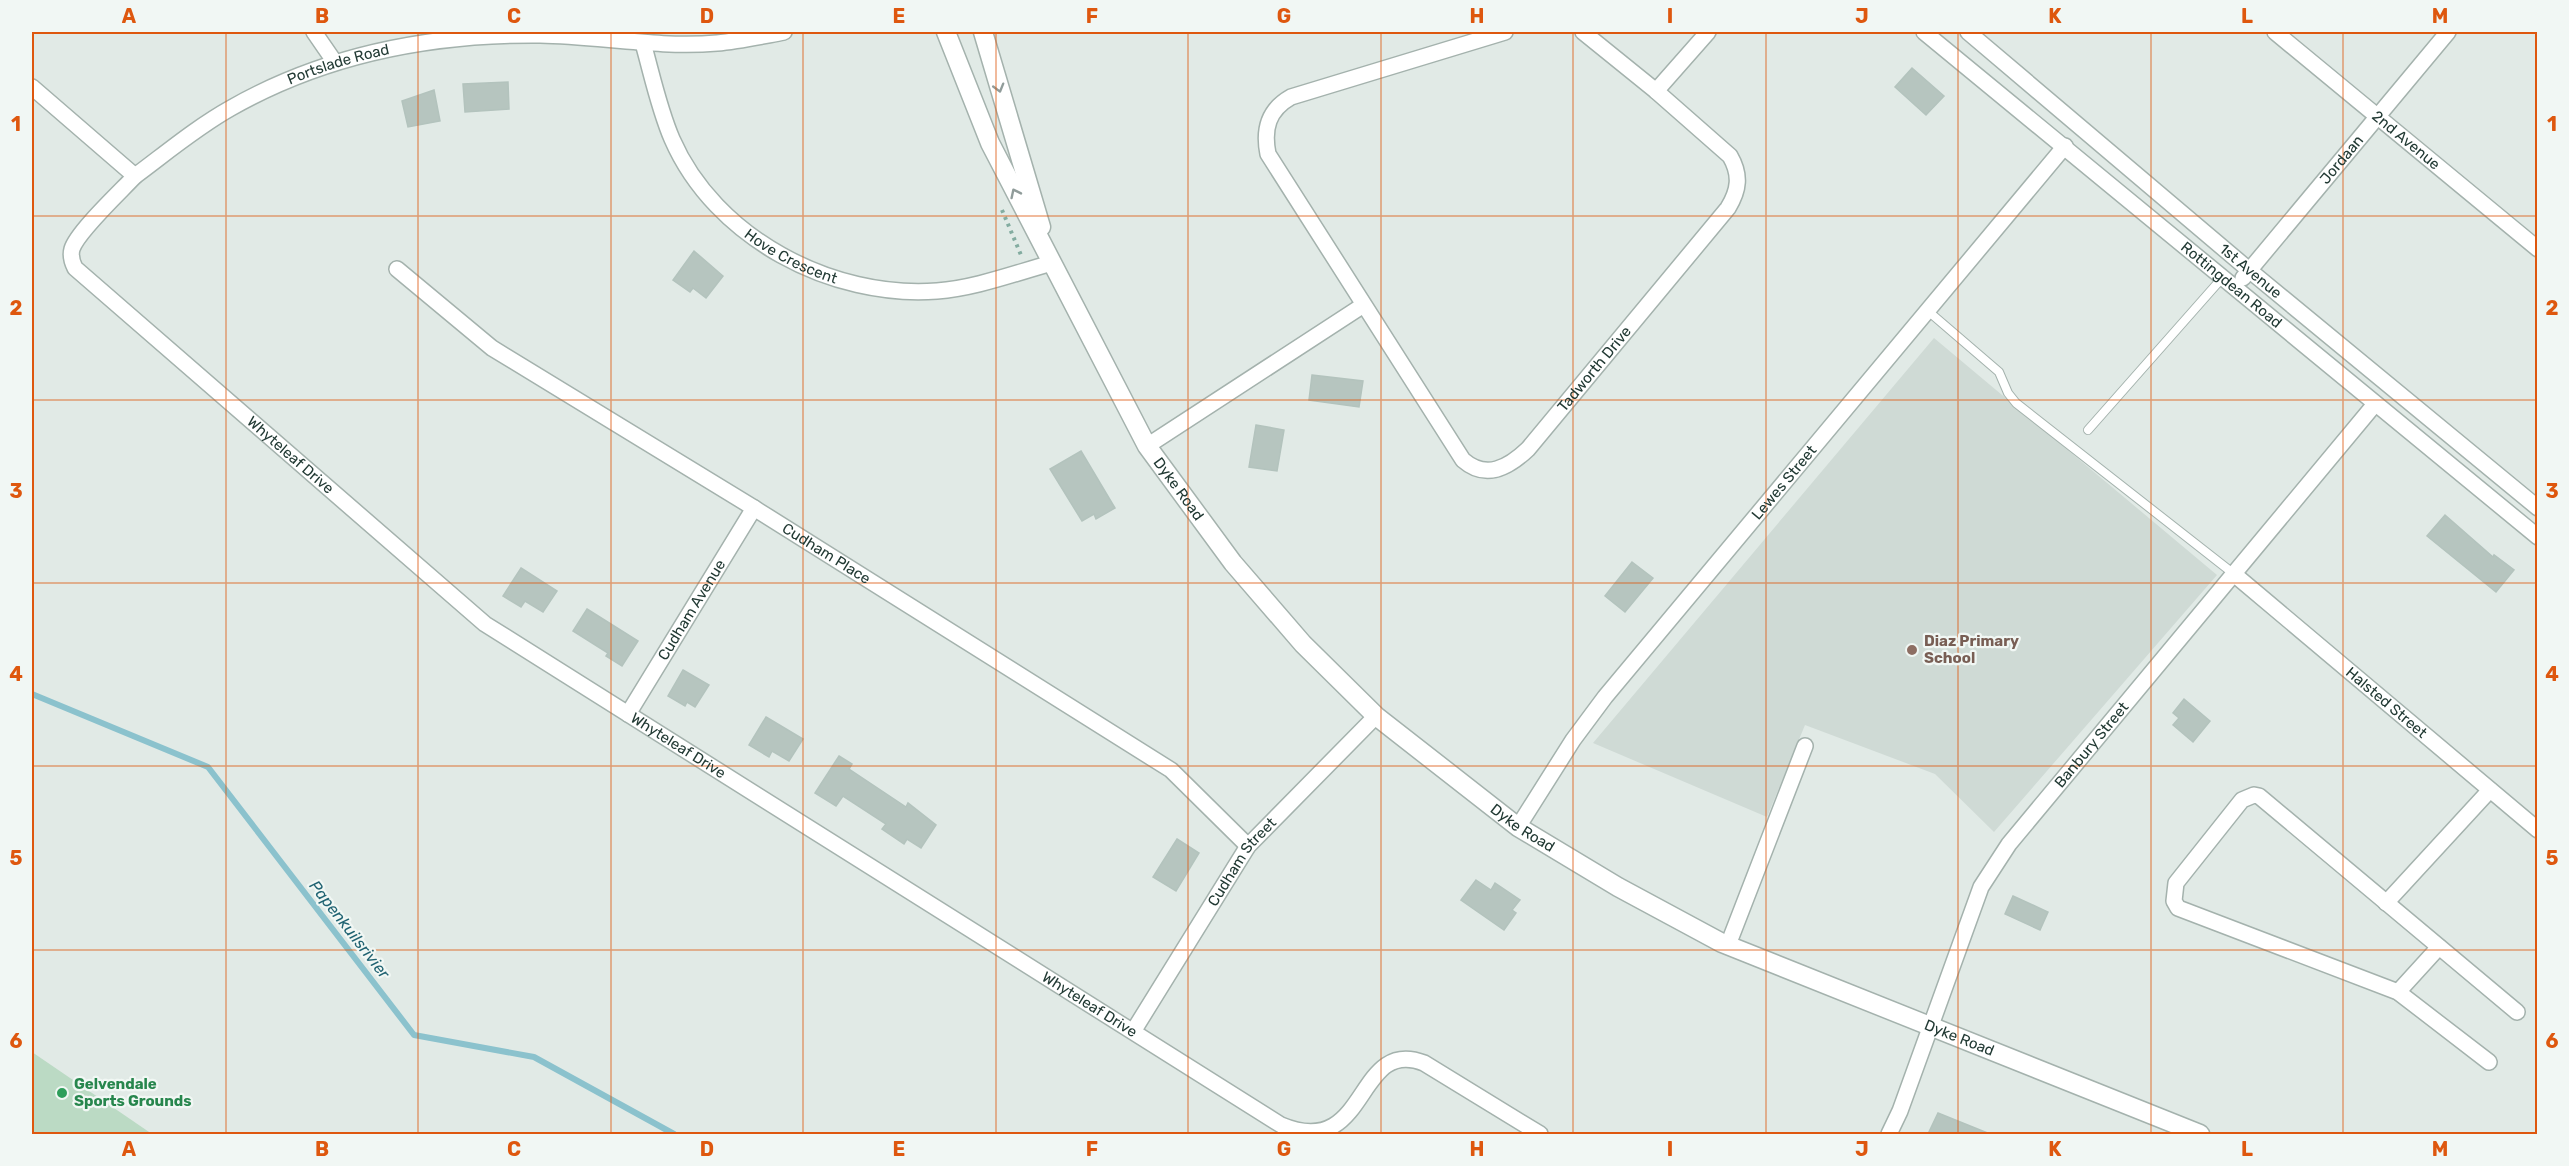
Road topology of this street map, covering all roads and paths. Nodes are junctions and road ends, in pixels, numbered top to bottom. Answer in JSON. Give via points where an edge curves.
{"nodes":[{"id":1,"x":314,"y":32,"type":"edge"},
{"id":2,"x":784,"y":32,"type":"edge"},
{"id":3,"x":946,"y":32,"type":"edge"},
{"id":4,"x":983,"y":32,"type":"edge"},
{"id":5,"x":1505,"y":32,"type":"edge"},
{"id":6,"x":1583,"y":32,"type":"edge"},
{"id":7,"x":1708,"y":32,"type":"edge"},
{"id":8,"x":1924,"y":32,"type":"edge"},
{"id":9,"x":1968,"y":32,"type":"edge"},
{"id":10,"x":2275,"y":32,"type":"edge"},
{"id":11,"x":2448,"y":32,"type":"edge"},
{"id":12,"x":541,"y":33,"type":"edge"},
{"id":13,"x":643,"y":43,"type":"junction"},
{"id":14,"x":333,"y":62,"type":"junction"},
{"id":15,"x":32,"y":87,"type":"edge"},
{"id":16,"x":1656,"y":91,"type":"junction"},
{"id":17,"x":2377,"y":117,"type":"junction"},
{"id":18,"x":2065,"y":146,"type":"junction"},
{"id":19,"x":135,"y":176,"type":"junction"},
{"id":20,"x":2538,"y":249,"type":"edge"},
{"id":21,"x":1052,"y":263,"type":"junction"},
{"id":22,"x":397,"y":269,"type":"dead end"},
{"id":23,"x":2249,"y":270,"type":"junction"},
{"id":24,"x":2223,"y":277,"type":"junction"},
{"id":25,"x":2236,"y":288,"type":"junction"},
{"id":26,"x":1362,"y":306,"type":"junction"},
{"id":27,"x":1928,"y":311,"type":"junction"},
{"id":28,"x":2375,"y":404,"type":"junction"},
{"id":29,"x":2088,"y":430,"type":"dead end"},
{"id":30,"x":1148,"y":446,"type":"junction"},
{"id":31,"x":754,"y":508,"type":"junction"},
{"id":32,"x":2538,"y":508,"type":"edge"},
{"id":33,"x":2538,"y":537,"type":"edge"},
{"id":34,"x":2235,"y":575,"type":"junction"},
{"id":35,"x":628,"y":714,"type":"junction"},
{"id":36,"x":1376,"y":716,"type":"junction"},
{"id":37,"x":1805,"y":746,"type":"dead end"},
{"id":38,"x":2490,"y":790,"type":"junction"},
{"id":39,"x":1518,"y":827,"type":"junction"},
{"id":40,"x":2538,"y":830,"type":"edge"},
{"id":41,"x":1248,"y":846,"type":"junction"},
{"id":42,"x":2386,"y":903,"type":"junction"},
{"id":43,"x":1728,"y":945,"type":"junction"},
{"id":44,"x":2439,"y":947,"type":"junction"},
{"id":45,"x":2398,"y":992,"type":"junction"},
{"id":46,"x":2517,"y":1012,"type":"dead end"},
{"id":47,"x":1930,"y":1024,"type":"junction"},
{"id":48,"x":1134,"y":1030,"type":"junction"},
{"id":49,"x":2489,"y":1062,"type":"dead end"},
{"id":50,"x":1540,"y":1134,"type":"edge"},
{"id":51,"x":1889,"y":1134,"type":"edge"},
{"id":52,"x":2200,"y":1134,"type":"edge"}],
"edges":[{"from":1,"to":14,"type":"street"},
{"from":2,"to":13,"type":"street","name":"Portslade Road","via":[[716,43]]},
{"from":21,"to":3,"type":"street","name":"Dyke Road","one_way":true,"via":[[990,143]]},
{"from":4,"to":21,"type":"street","name":"Dyke Road","one_way":true},
{"from":5,"to":26,"type":"street","name":"Tadworth Drive","via":[[1292,97],[1272,113],[1265,132],[1268,154]]},
{"from":6,"to":16,"type":"street","name":"Tadworth Drive"},
{"from":7,"to":16,"type":"street"},
{"from":8,"to":18,"type":"street","name":"Rottingdean Road"},
{"from":9,"to":23,"type":"street","name":"1st Avenue"},
{"from":10,"to":17,"type":"street","name":"2nd Avenue"},
{"from":11,"to":17,"type":"street","name":"Jordaan"},
{"from":12,"to":13,"type":"street","name":"Portslade Road"},
{"from":12,"to":14,"type":"street","name":"Portslade Road","via":[[405,44]]},
{"from":13,"to":21,"type":"street","name":"Hove Crescent","via":[[672,139],[682,158],[729,218],[779,254],[847,282],[918,291],[957,289]]},
{"from":14,"to":19,"type":"street","name":"Portslade Road","via":[[231,108]]},
{"from":15,"to":19,"type":"street"},
{"from":16,"to":26,"type":"street","name":"Tadworth Drive","via":[[1730,156],[1737,173],[1736,196],[1514,462],[1483,472],[1462,460]]},
{"from":17,"to":20,"type":"street","name":"2nd Avenue"},
{"from":17,"to":23,"type":"street","name":"Jordaan"},
{"from":18,"to":24,"type":"street","name":"Rottingdean Road"},
{"from":18,"to":27,"type":"street","name":"Lewes Street"},
{"from":19,"to":35,"type":"street","name":"Whyteleaf Drive","via":[[73,246],[75,268],[458,603]]},
{"from":21,"to":30,"type":"street","name":"Dyke Road"},
{"from":22,"to":31,"type":"street","name":"Cudham Place","via":[[492,348]]},
{"from":23,"to":25,"type":"street","name":"Jordaan"},
{"from":23,"to":32,"type":"street","name":"1st Avenue"},
{"from":24,"to":25,"type":"street","name":"Rottingdean Road"},
{"from":24,"to":29,"type":"lane"},
{"from":25,"to":28,"type":"street","name":"Rottingdean Road"},
{"from":26,"to":30,"type":"street"},
{"from":27,"to":34,"type":"lane","via":[[1999,372],[2008,393],[2030,415]]},
{"from":27,"to":39,"type":"street","name":"Lewes Street","via":[[1605,697]]},
{"from":28,"to":33,"type":"street","name":"Rottingdean Road"},
{"from":28,"to":34,"type":"street","name":"Banbury Street"},
{"from":30,"to":36,"type":"street","name":"Dyke Road","via":[[1233,562],[1304,644]]},
{"from":31,"to":35,"type":"street","name":"Cudham Avenue"},
{"from":31,"to":41,"type":"street","name":"Cudham Place","via":[[1171,770]]},
{"from":34,"to":38,"type":"street","name":"Halsted Street"},
{"from":34,"to":47,"type":"street","name":"Banbury Street","via":[[2009,844],[1982,887]]},
{"from":35,"to":48,"type":"street","name":"Whyteleaf Drive"},
{"from":36,"to":39,"type":"street","name":"Dyke Road"},
{"from":36,"to":41,"type":"street","name":"Cudham Street"},
{"from":37,"to":43,"type":"street"},
{"from":38,"to":40,"type":"street","name":"Halsted Street"},
{"from":38,"to":42,"type":"street"},
{"from":39,"to":43,"type":"street","name":"Dyke Road","via":[[1617,887]]},
{"from":41,"to":48,"type":"street","name":"Cudham Street"},
{"from":42,"to":44,"type":"street"},
{"from":42,"to":45,"type":"street","via":[[2254,795],[2242,800],[2176,883],[2173,897],[2178,908],[2186,912]]},
{"from":43,"to":47,"type":"street","name":"Dyke Road"},
{"from":44,"to":45,"type":"street"},
{"from":44,"to":46,"type":"street"},
{"from":45,"to":49,"type":"street"},
{"from":47,"to":51,"type":"street","name":"Banbury Street"},
{"from":47,"to":52,"type":"street","name":"Dyke Road"},
{"from":48,"to":50,"type":"street","name":"Whyteleaf Drive","via":[[1295,1131],[1315,1133],[1338,1125],[1380,1070],[1387,1063],[1404,1058],[1424,1063]]}]}
